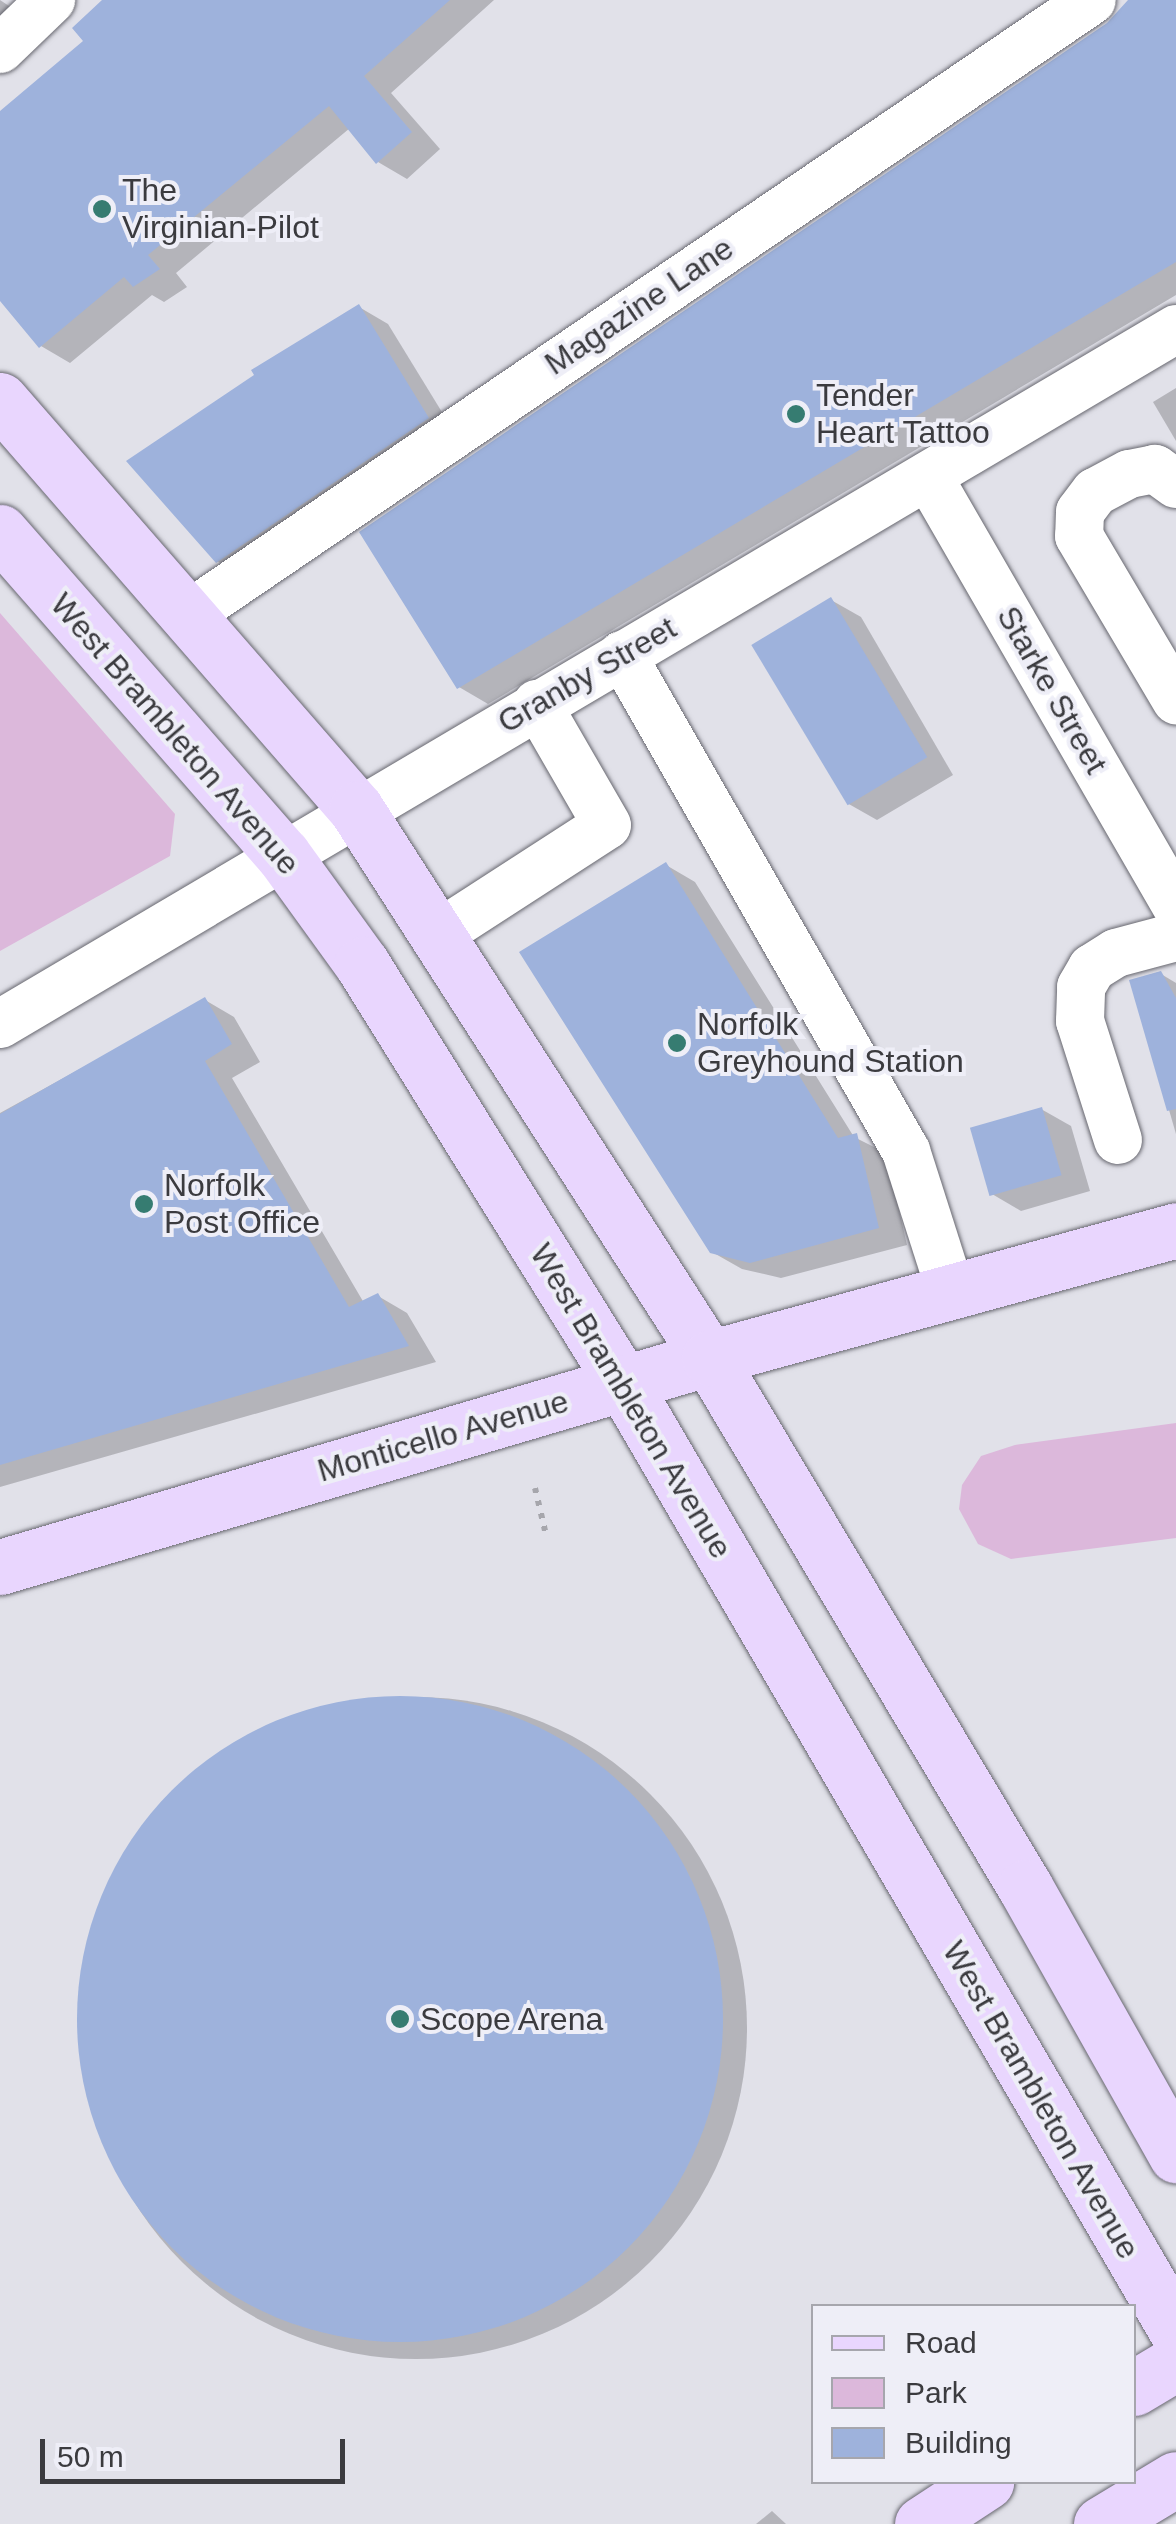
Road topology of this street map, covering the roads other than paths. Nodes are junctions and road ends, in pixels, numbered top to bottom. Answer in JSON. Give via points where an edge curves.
{"nodes":[{"id":1,"x":1092,"y":0,"type":"edge"},
{"id":2,"x":40,"y":4,"type":"edge"},
{"id":3,"x":0,"y":49,"type":"edge"},
{"id":4,"x":1176,"y":329,"type":"edge"},
{"id":5,"x":0,"y":400,"type":"edge"},
{"id":6,"x":928,"y":476,"type":"junction"},
{"id":7,"x":1176,"y":484,"type":"edge"},
{"id":8,"x":0,"y":532,"type":"edge"},
{"id":9,"x":188,"y":616,"type":"junction"},
{"id":10,"x":622,"y":655,"type":"junction"},
{"id":11,"x":1176,"y":700,"type":"edge"},
{"id":12,"x":537,"y":704,"type":"junction"},
{"id":13,"x":356,"y":810,"type":"junction"},
{"id":14,"x":1163,"y":851,"type":"edge"},
{"id":15,"x":282,"y":855,"type":"junction"},
{"id":16,"x":1176,"y":904,"type":"edge"},
{"id":17,"x":437,"y":935,"type":"junction"},
{"id":18,"x":1176,"y":937,"type":"edge"},
{"id":19,"x":0,"y":1024,"type":"edge"},
{"id":20,"x":1118,"y":1140,"type":"dead end"},
{"id":21,"x":1176,"y":1230,"type":"edge"},
{"id":22,"x":950,"y":1292,"type":"junction"},
{"id":23,"x":709,"y":1358,"type":"junction"},
{"id":24,"x":623,"y":1383,"type":"junction"},
{"id":25,"x":0,"y":1567,"type":"edge"},
{"id":26,"x":1176,"y":2156,"type":"edge"},
{"id":27,"x":1176,"y":2330,"type":"edge"},
{"id":28,"x":1176,"y":2363,"type":"edge"},
{"id":29,"x":1136,"y":2387,"type":"edge"},
{"id":30,"x":1176,"y":2479,"type":"edge"},
{"id":31,"x":983,"y":2484,"type":"edge"},
{"id":32,"x":922,"y":2524,"type":"edge"},
{"id":33,"x":1102,"y":2524,"type":"edge"}],
"edges":[{"from":1,"to":9,"type":"street","name":"Magazine Lane"},
{"from":2,"to":3,"type":"street"},
{"from":4,"to":6,"type":"street","name":"Granby Street"},
{"from":5,"to":9,"type":"main road"},
{"from":6,"to":10,"type":"street","name":"Granby Street"},
{"from":6,"to":14,"type":"street","name":"Starke Street"},
{"from":7,"to":11,"type":"street","via":[[1155,469],[1094,492],[1080,512],[1079,536]]},
{"from":8,"to":15,"type":"main road","name":"West Brambleton Avenue"},
{"from":9,"to":13,"type":"main road"},
{"from":10,"to":12,"type":"street","name":"Granby Street"},
{"from":10,"to":22,"type":"street","via":[[906,1151]]},
{"from":12,"to":13,"type":"street","name":"Granby Street"},
{"from":12,"to":17,"type":"street","via":[[608,825]]},
{"from":13,"to":15,"type":"street","name":"Granby Street"},
{"from":13,"to":17,"type":"main road"},
{"from":14,"to":16,"type":"street","name":"Starke Street"},
{"from":15,"to":19,"type":"street","name":"Granby Street"},
{"from":15,"to":24,"type":"main road","name":"West Brambleton Avenue","via":[[362,964]]},
{"from":17,"to":23,"type":"main road"},
{"from":18,"to":20,"type":"street","via":[[1116,953],[1092,968],[1081,987],[1080,1021]]},
{"from":21,"to":22,"type":"main road","name":"Monticello Avenue"},
{"from":22,"to":23,"type":"main road","name":"Monticello Avenue"},
{"from":23,"to":24,"type":"main road","name":"Monticello Avenue"},
{"from":23,"to":26,"type":"main road","via":[[1025,1888]]},
{"from":24,"to":25,"type":"main road","name":"Monticello Avenue"},
{"from":24,"to":27,"type":"main road","name":"West Brambleton Avenue"},
{"from":28,"to":29,"type":"main road"},
{"from":30,"to":33,"type":"main road"},
{"from":31,"to":32,"type":"main road"}]}
